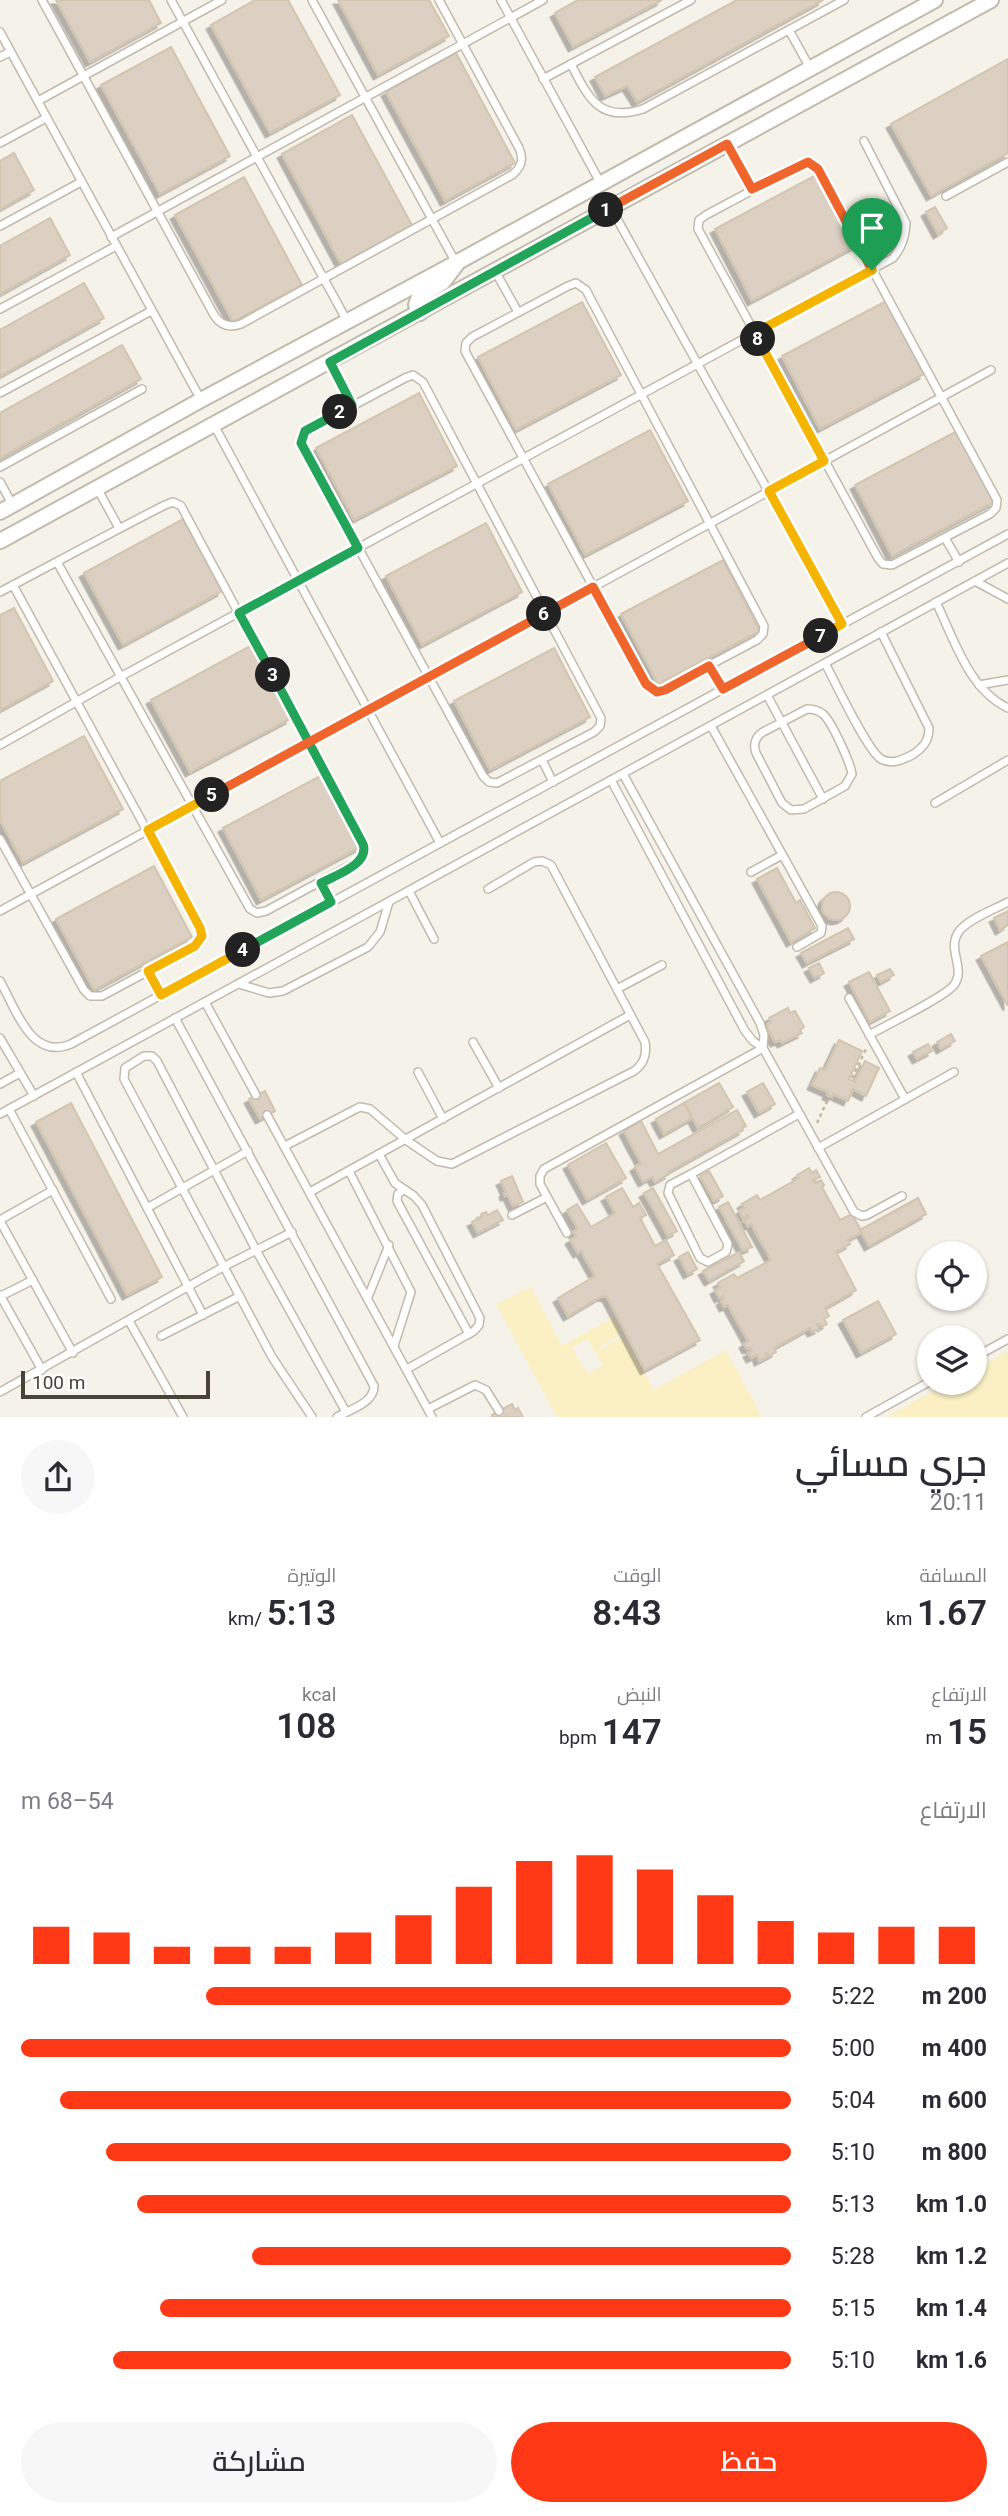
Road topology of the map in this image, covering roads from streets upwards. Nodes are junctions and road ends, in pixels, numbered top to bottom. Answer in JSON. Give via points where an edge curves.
{"nodes":[{"id":1,"x":935,"y":0,"type":"edge"},
{"id":2,"x":991,"y":0,"type":"edge"},
{"id":3,"x":456,"y":263,"type":"junction"},
{"id":4,"x":420,"y":313,"type":"junction"},
{"id":5,"x":6,"y":508,"type":"edge"},
{"id":6,"x":0,"y":541,"type":"edge"}],
"edges":[{"from":1,"to":3,"type":"street"},
{"from":2,"to":4,"type":"street"},
{"from":3,"to":4,"type":"street","via":[[443,282],[419,297]]},
{"from":3,"to":5,"type":"street"},
{"from":4,"to":6,"type":"street"}]}
